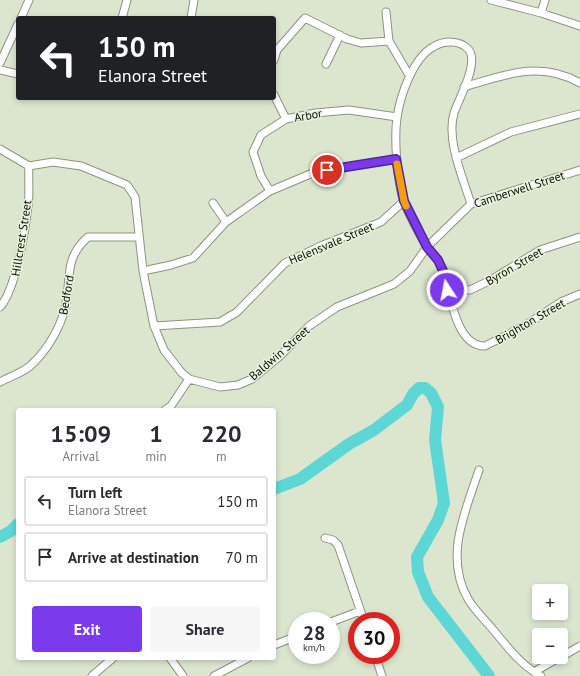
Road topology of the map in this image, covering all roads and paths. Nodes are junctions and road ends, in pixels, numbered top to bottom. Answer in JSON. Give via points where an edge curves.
{"nodes":[{"id":1,"x":29,"y":0,"type":"edge"},
{"id":2,"x":127,"y":0,"type":"edge"},
{"id":3,"x":194,"y":0,"type":"edge"},
{"id":4,"x":491,"y":0,"type":"edge"},
{"id":5,"x":544,"y":0,"type":"edge"},
{"id":6,"x":386,"y":12,"type":"dead end"},
{"id":7,"x":541,"y":13,"type":"junction"},
{"id":8,"x":22,"y":16,"type":"edge"},
{"id":9,"x":124,"y":16,"type":"edge"},
{"id":10,"x":191,"y":16,"type":"edge"},
{"id":11,"x":580,"y":26,"type":"edge"},
{"id":12,"x":16,"y":28,"type":"edge"},
{"id":13,"x":340,"y":34,"type":"junction"},
{"id":14,"x":389,"y":41,"type":"junction"},
{"id":15,"x":276,"y":53,"type":"edge"},
{"id":16,"x":0,"y":63,"type":"edge"},
{"id":17,"x":326,"y":64,"type":"dead end"},
{"id":18,"x":0,"y":70,"type":"edge"},
{"id":19,"x":16,"y":74,"type":"edge"},
{"id":20,"x":409,"y":75,"type":"junction"},
{"id":21,"x":580,"y":83,"type":"edge"},
{"id":22,"x":464,"y":87,"type":"junction"},
{"id":23,"x":276,"y":99,"type":"edge"},
{"id":24,"x":580,"y":114,"type":"edge"},
{"id":25,"x":397,"y":117,"type":"junction"},
{"id":26,"x":286,"y":119,"type":"junction"},
{"id":27,"x":0,"y":149,"type":"edge"},
{"id":28,"x":456,"y":158,"type":"junction"},
{"id":29,"x":396,"y":159,"type":"junction"},
{"id":30,"x":29,"y":166,"type":"junction"},
{"id":31,"x":580,"y":170,"type":"edge"},
{"id":32,"x":270,"y":191,"type":"junction"},
{"id":33,"x":404,"y":201,"type":"junction"},
{"id":34,"x":213,"y":203,"type":"dead end"},
{"id":35,"x":471,"y":204,"type":"junction"},
{"id":36,"x":226,"y":222,"type":"junction"},
{"id":37,"x":139,"y":237,"type":"junction"},
{"id":38,"x":580,"y":237,"type":"edge"},
{"id":39,"x":427,"y":247,"type":"junction"},
{"id":40,"x":143,"y":271,"type":"junction"},
{"id":41,"x":447,"y":290,"type":"junction"},
{"id":42,"x":580,"y":294,"type":"edge"},
{"id":43,"x":0,"y":307,"type":"edge"},
{"id":44,"x":154,"y":326,"type":"junction"},
{"id":45,"x":189,"y":379,"type":"junction"},
{"id":46,"x":0,"y":382,"type":"edge"},
{"id":47,"x":168,"y":408,"type":"edge"},
{"id":48,"x":479,"y":470,"type":"dead end"},
{"id":49,"x":325,"y":538,"type":"dead end"},
{"id":50,"x":360,"y":610,"type":"joint"},
{"id":51,"x":340,"y":618,"type":"edge"},
{"id":52,"x":288,"y":640,"type":"edge"},
{"id":53,"x":276,"y":644,"type":"edge"},
{"id":54,"x":580,"y":646,"type":"edge"},
{"id":55,"x":568,"y":653,"type":"edge"},
{"id":56,"x":111,"y":660,"type":"edge"},
{"id":57,"x":172,"y":660,"type":"edge"},
{"id":58,"x":244,"y":660,"type":"edge"},
{"id":59,"x":378,"y":664,"type":"edge"},
{"id":60,"x":548,"y":664,"type":"edge"},
{"id":61,"x":534,"y":672,"type":"junction"},
{"id":62,"x":92,"y":676,"type":"edge"},
{"id":63,"x":184,"y":676,"type":"edge"},
{"id":64,"x":214,"y":676,"type":"edge"},
{"id":65,"x":382,"y":676,"type":"edge"},
{"id":66,"x":541,"y":676,"type":"edge"}],
"edges":[{"from":1,"to":8,"type":"street"},
{"from":2,"to":9,"type":"street"},
{"from":3,"to":10,"type":"street"},
{"from":4,"to":7,"type":"street"},
{"from":5,"to":7,"type":"street"},
{"from":6,"to":14,"type":"street"},
{"from":7,"to":11,"type":"street"},
{"from":12,"to":16,"type":"street"},
{"from":13,"to":14,"type":"street","via":[[347,40],[361,43]]},
{"from":13,"to":15,"type":"street","via":[[305,18]]},
{"from":13,"to":17,"type":"street"},
{"from":14,"to":20,"type":"street"},
{"from":18,"to":19,"type":"street"},
{"from":20,"to":22,"type":"street","via":[[424,52],[442,42],[458,43],[468,50],[472,59],[470,74]]},
{"from":20,"to":25,"type":"street"},
{"from":21,"to":22,"type":"street","via":[[552,73],[522,70]]},
{"from":22,"to":28,"type":"street","via":[[454,115],[453,146]]},
{"from":23,"to":26,"type":"street"},
{"from":24,"to":28,"type":"street","via":[[511,132]]},
{"from":25,"to":26,"type":"street","name":"Arbor","via":[[349,110],[315,112]]},
{"from":25,"to":29,"type":"street"},
{"from":26,"to":32,"type":"street","name":"Arbor","via":[[261,134],[253,152],[261,176]]},
{"from":27,"to":30,"type":"street"},
{"from":28,"to":35,"type":"street"},
{"from":29,"to":32,"type":"street","via":[[315,172]]},
{"from":29,"to":33,"type":"street"},
{"from":30,"to":37,"type":"street","via":[[52,162],[81,166],[127,185],[135,197]]},
{"from":30,"to":43,"type":"street","name":"Hillcrest Street","via":[[28,205],[14,283],[6,301]]},
{"from":31,"to":35,"type":"street","name":"Camberwell Street"},
{"from":32,"to":36,"type":"street"},
{"from":33,"to":39,"type":"street"},
{"from":33,"to":44,"type":"street","name":"Helensvale Street","via":[[381,222],[285,263],[237,312],[220,322]]},
{"from":34,"to":36,"type":"street"},
{"from":35,"to":39,"type":"street","name":"Camberwell Street"},
{"from":36,"to":40,"type":"street","via":[[193,258]]},
{"from":37,"to":40,"type":"street"},
{"from":37,"to":46,"type":"street","name":"Bedford","via":[[88,237],[78,246],[72,256],[65,309],[59,327],[30,366]]},
{"from":38,"to":41,"type":"street","name":"Byron Street","via":[[540,250],[470,290]]},
{"from":39,"to":41,"type":"street","via":[[438,260],[444,273]]},
{"from":39,"to":45,"type":"street","name":"Baldwin Street","via":[[410,271],[394,284],[337,307],[309,326],[252,379],[238,385],[220,387]]},
{"from":40,"to":44,"type":"street"},
{"from":41,"to":42,"type":"street","name":"Brighton Street","via":[[453,314],[471,342],[479,346],[491,344],[561,302]]},
{"from":44,"to":45,"type":"street","via":[[164,350]]},
{"from":45,"to":47,"type":"street"},
{"from":48,"to":61,"type":"street","via":[[460,528],[457,566],[468,600],[518,659]]},
{"from":49,"to":50,"type":"street","via":[[333,540],[338,545]]},
{"from":50,"to":51,"type":"street"},
{"from":52,"to":53,"type":"street"},
{"from":54,"to":55,"type":"street"},
{"from":56,"to":62,"type":"street"},
{"from":57,"to":63,"type":"street"},
{"from":58,"to":64,"type":"street"},
{"from":59,"to":65,"type":"street"},
{"from":60,"to":61,"type":"street"},
{"from":61,"to":66,"type":"street"}]}
